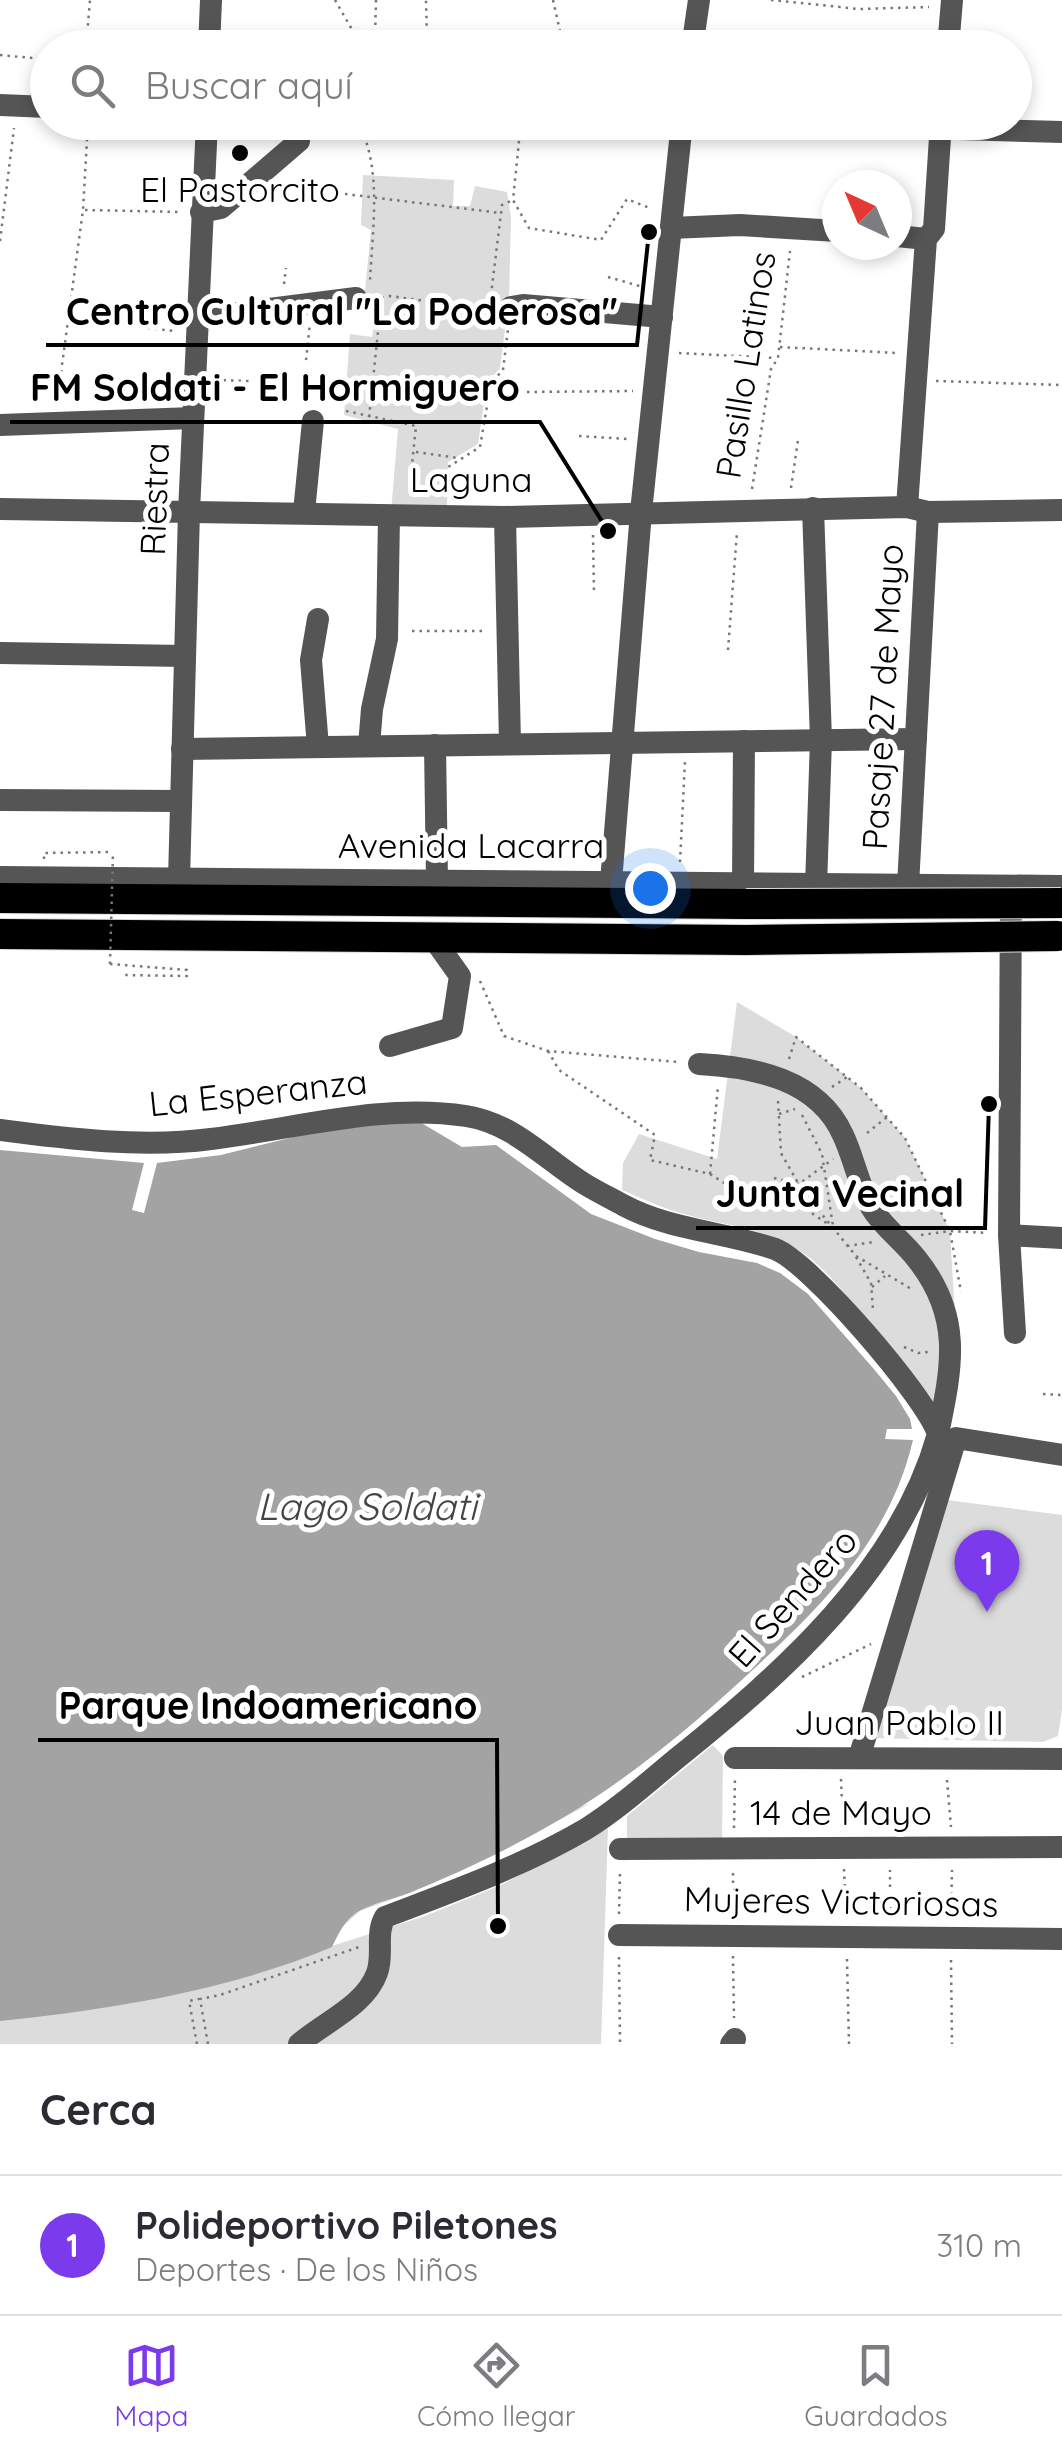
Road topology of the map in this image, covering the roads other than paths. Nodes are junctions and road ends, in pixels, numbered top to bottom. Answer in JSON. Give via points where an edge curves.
{"nodes":[{"id":1,"x":211,"y":0,"type":"edge"},
{"id":2,"x":699,"y":0,"type":"edge"},
{"id":3,"x":952,"y":4,"type":"edge"},
{"id":4,"x":210,"y":30,"type":"edge"},
{"id":5,"x":695,"y":30,"type":"edge"},
{"id":6,"x":950,"y":30,"type":"edge"},
{"id":7,"x":1032,"y":131,"type":"edge"},
{"id":8,"x":1062,"y":132,"type":"edge"},
{"id":9,"x":206,"y":140,"type":"edge"},
{"id":10,"x":299,"y":140,"type":"edge"},
{"id":11,"x":680,"y":140,"type":"edge"},
{"id":12,"x":940,"y":140,"type":"edge"},
{"id":13,"x":202,"y":212,"type":"junction"},
{"id":14,"x":671,"y":228,"type":"junction"},
{"id":15,"x":822,"y":230,"type":"edge"},
{"id":16,"x":912,"y":238,"type":"edge"},
{"id":17,"x":926,"y":239,"type":"junction"},
{"id":18,"x":367,"y":298,"type":"road end"},
{"id":19,"x":663,"y":305,"type":"junction"},
{"id":20,"x":500,"y":308,"type":"road end"},
{"id":21,"x":197,"y":326,"type":"junction"},
{"id":22,"x":193,"y":418,"type":"junction"},
{"id":23,"x":313,"y":422,"type":"dead end"},
{"id":24,"x":0,"y":425,"type":"edge"},
{"id":25,"x":813,"y":508,"type":"junction"},
{"id":26,"x":0,"y":509,"type":"edge"},
{"id":27,"x":918,"y":510,"type":"junction"},
{"id":28,"x":1062,"y":510,"type":"edge"},
{"id":29,"x":190,"y":512,"type":"junction"},
{"id":30,"x":304,"y":512,"type":"junction"},
{"id":31,"x":641,"y":512,"type":"junction"},
{"id":32,"x":397,"y":516,"type":"junction"},
{"id":33,"x":505,"y":517,"type":"junction"},
{"id":34,"x":318,"y":620,"type":"dead end"},
{"id":35,"x":0,"y":653,"type":"edge"},
{"id":36,"x":185,"y":656,"type":"junction"},
{"id":37,"x":916,"y":739,"type":"junction"},
{"id":38,"x":822,"y":740,"type":"junction"},
{"id":39,"x":744,"y":741,"type":"junction"},
{"id":40,"x":622,"y":742,"type":"junction"},
{"id":41,"x":510,"y":744,"type":"junction"},
{"id":42,"x":370,"y":746,"type":"junction"},
{"id":43,"x":435,"y":746,"type":"junction"},
{"id":44,"x":318,"y":747,"type":"junction"},
{"id":45,"x":182,"y":749,"type":"junction"},
{"id":46,"x":0,"y":800,"type":"edge"},
{"id":47,"x":181,"y":801,"type":"junction"},
{"id":48,"x":0,"y":877,"type":"edge"},
{"id":49,"x":179,"y":879,"type":"junction"},
{"id":50,"x":437,"y":882,"type":"junction"},
{"id":51,"x":610,"y":882,"type":"junction"},
{"id":52,"x":816,"y":886,"type":"junction"},
{"id":53,"x":908,"y":886,"type":"junction"},
{"id":54,"x":1011,"y":886,"type":"junction"},
{"id":55,"x":1062,"y":886,"type":"edge"},
{"id":56,"x":744,"y":894,"type":"junction"},
{"id":57,"x":0,"y":898,"type":"edge"},
{"id":58,"x":1062,"y":903,"type":"edge"},
{"id":59,"x":0,"y":934,"type":"edge"},
{"id":60,"x":1062,"y":936,"type":"edge"},
{"id":61,"x":433,"y":938,"type":"junction"},
{"id":62,"x":390,"y":1046,"type":"dead end"},
{"id":63,"x":710,"y":1065,"type":"road end"},
{"id":64,"x":0,"y":1130,"type":"edge"},
{"id":65,"x":1009,"y":1234,"type":"junction"},
{"id":66,"x":1062,"y":1238,"type":"edge"},
{"id":67,"x":1015,"y":1334,"type":"dead end"},
{"id":68,"x":948,"y":1436,"type":"junction"},
{"id":69,"x":1062,"y":1455,"type":"edge"},
{"id":70,"x":735,"y":1758,"type":"road end"},
{"id":71,"x":850,"y":1758,"type":"junction"},
{"id":72,"x":1062,"y":1758,"type":"edge"},
{"id":73,"x":1062,"y":1847,"type":"edge"},
{"id":74,"x":620,"y":1849,"type":"dead end"},
{"id":75,"x":619,"y":1934,"type":"dead end"},
{"id":76,"x":1062,"y":1939,"type":"edge"},
{"id":77,"x":300,"y":2044,"type":"edge"}],
"edges":[{"from":1,"to":4,"type":"street"},
{"from":2,"to":5,"type":"street"},
{"from":3,"to":6,"type":"street"},
{"from":7,"to":8,"type":"street"},
{"from":9,"to":13,"type":"street","name":"Riestra"},
{"from":10,"to":13,"type":"street","via":[[221,208]]},
{"from":11,"to":14,"type":"street"},
{"from":12,"to":17,"type":"street","name":"Pasaje 27 de Mayo","via":[[934,230]]},
{"from":13,"to":21,"type":"street","name":"Riestra"},
{"from":14,"to":15,"type":"street"},
{"from":14,"to":19,"type":"street"},
{"from":16,"to":17,"type":"street"},
{"from":17,"to":27,"type":"street","name":"Pasaje 27 de Mayo","via":[[915,380]]},
{"from":18,"to":21,"type":"street"},
{"from":19,"to":20,"type":"street"},
{"from":19,"to":31,"type":"street"},
{"from":21,"to":22,"type":"street","name":"Riestra"},
{"from":22,"to":24,"type":"street"},
{"from":22,"to":29,"type":"street","name":"Riestra"},
{"from":23,"to":30,"type":"street"},
{"from":25,"to":27,"type":"street","name":"Laguna"},
{"from":25,"to":31,"type":"street","name":"Laguna"},
{"from":25,"to":38,"type":"street"},
{"from":26,"to":29,"type":"street","name":"Laguna"},
{"from":27,"to":28,"type":"street","name":"Laguna"},
{"from":27,"to":37,"type":"street","name":"Pasaje 27 de Mayo"},
{"from":29,"to":30,"type":"street","name":"Laguna"},
{"from":29,"to":36,"type":"street","name":"Riestra"},
{"from":30,"to":32,"type":"street","name":"Laguna"},
{"from":31,"to":33,"type":"street","name":"Laguna"},
{"from":31,"to":40,"type":"street"},
{"from":32,"to":33,"type":"street","name":"Laguna"},
{"from":32,"to":42,"type":"street","via":[[388,639]]},
{"from":33,"to":41,"type":"street"},
{"from":34,"to":44,"type":"street","via":[[311,660]]},
{"from":35,"to":36,"type":"street"},
{"from":36,"to":45,"type":"street","name":"Riestra"},
{"from":37,"to":38,"type":"street"},
{"from":37,"to":53,"type":"street","name":"Pasaje 27 de Mayo"},
{"from":38,"to":39,"type":"street"},
{"from":38,"to":52,"type":"street"},
{"from":39,"to":40,"type":"street"},
{"from":39,"to":56,"type":"street"},
{"from":40,"to":41,"type":"street"},
{"from":40,"to":51,"type":"street"},
{"from":41,"to":43,"type":"street"},
{"from":42,"to":43,"type":"street"},
{"from":42,"to":44,"type":"street"},
{"from":43,"to":50,"type":"street"},
{"from":44,"to":45,"type":"street"},
{"from":45,"to":47,"type":"street","name":"Riestra"},
{"from":46,"to":47,"type":"street"},
{"from":47,"to":49,"type":"street","name":"Riestra"},
{"from":48,"to":49,"type":"street","name":"Avenida Lacarra"},
{"from":49,"to":50,"type":"street","name":"Avenida Lacarra"},
{"from":50,"to":51,"type":"street","name":"Avenida Lacarra"},
{"from":51,"to":56,"type":"street","name":"Avenida Lacarra"},
{"from":52,"to":53,"type":"street","name":"Avenida Lacarra"},
{"from":52,"to":56,"type":"street","name":"Avenida Lacarra"},
{"from":53,"to":54,"type":"street","name":"Avenida Lacarra"},
{"from":54,"to":55,"type":"street","name":"Avenida Lacarra"},
{"from":54,"to":65,"type":"street"},
{"from":56,"to":57,"type":"highway"},
{"from":56,"to":58,"type":"highway","bridge":true},
{"from":59,"to":61,"type":"highway"},
{"from":60,"to":61,"type":"highway","bridge":true},
{"from":61,"to":62,"type":"street","via":[[460,976],[452,1028]]},
{"from":63,"to":68,"type":"street","via":[[782,1082],[816,1100],[842,1132],[868,1203],[920,1262],[943,1301],[952,1344]]},
{"from":64,"to":68,"type":"street","name":"La Esperanza","via":[[142,1142],[210,1140],[412,1113],[504,1127],[632,1210],[790,1256]]},
{"from":65,"to":66,"type":"street"},
{"from":65,"to":67,"type":"street"},
{"from":68,"to":69,"type":"street"},
{"from":68,"to":71,"type":"street","via":[[892,1648]]},
{"from":68,"to":77,"type":"street","name":"El Sendero","via":[[888,1545],[837,1610],[741,1706],[587,1828],[498,1873],[385,1917],[377,1972],[367,1991]]},
{"from":70,"to":71,"type":"street","name":"Juan Pablo II"},
{"from":71,"to":72,"type":"street","name":"Juan Pablo II"},
{"from":73,"to":74,"type":"street","name":"14 de Mayo"},
{"from":75,"to":76,"type":"street","name":"Mujeres Victoriosas"}]}
